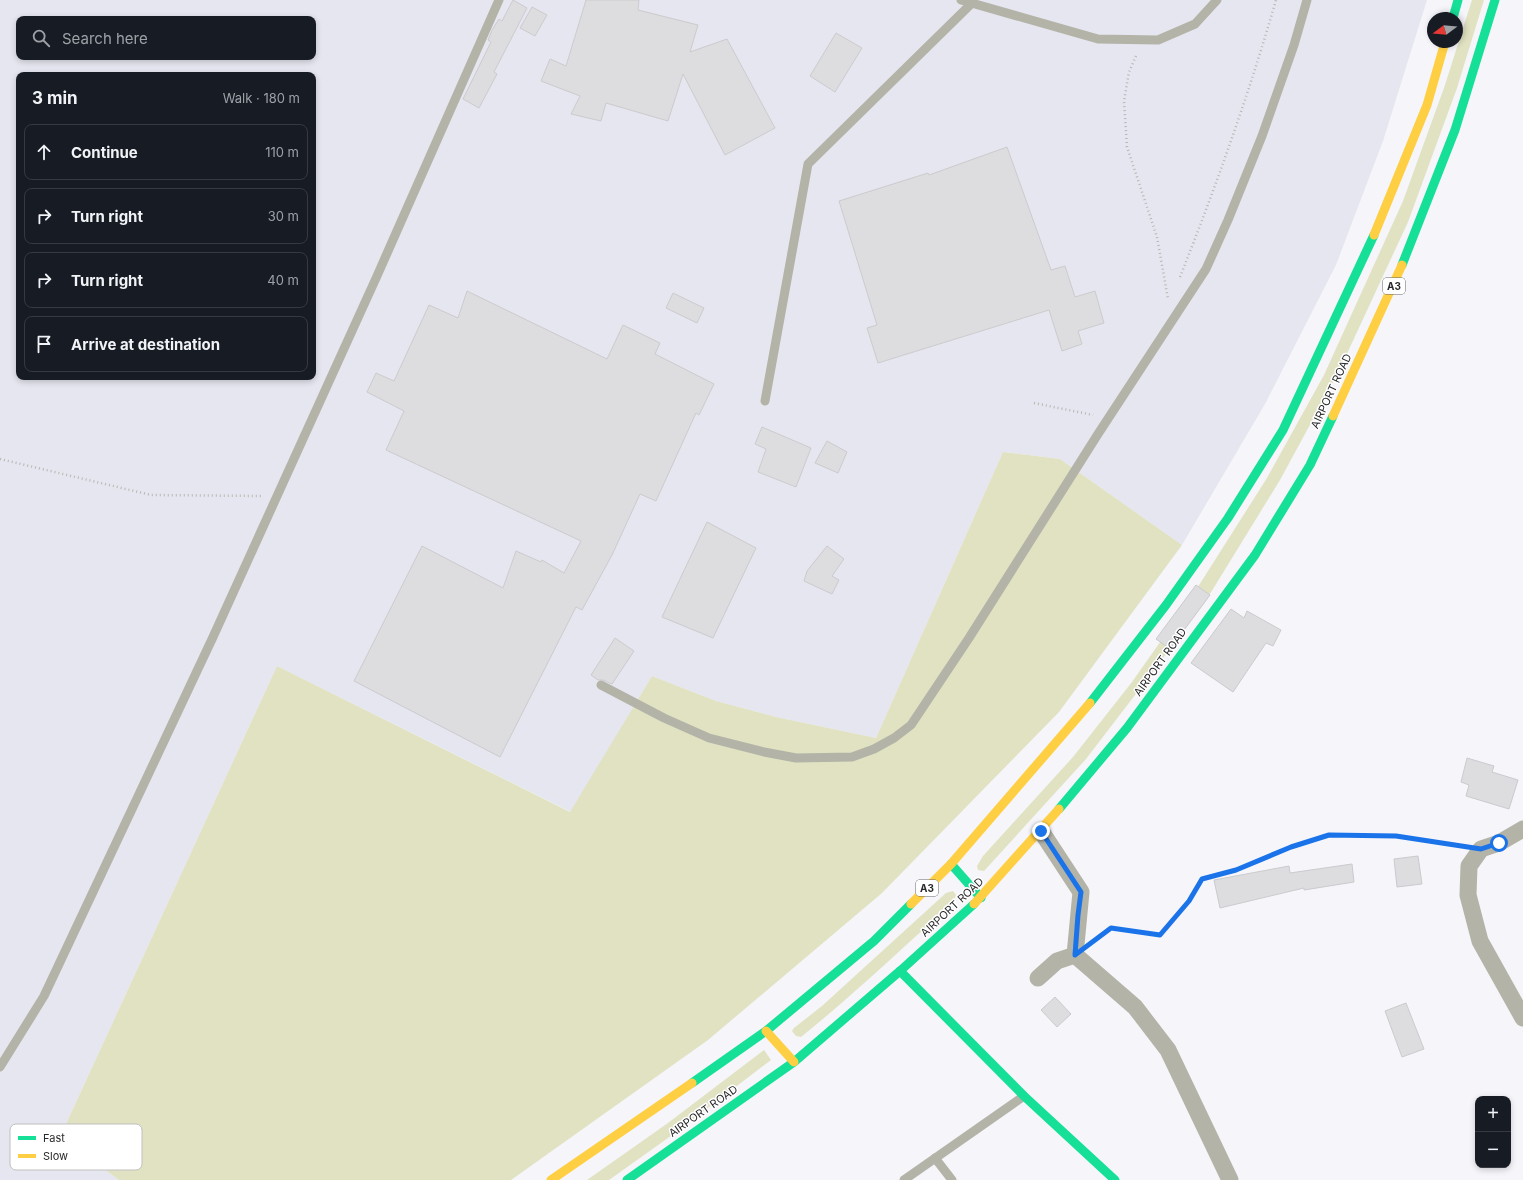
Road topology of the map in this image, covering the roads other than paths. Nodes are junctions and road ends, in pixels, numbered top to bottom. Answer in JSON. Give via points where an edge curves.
{"nodes":[{"id":1,"x":499,"y":0,"type":"edge"},
{"id":2,"x":961,"y":0,"type":"edge"},
{"id":3,"x":1217,"y":0,"type":"edge"},
{"id":4,"x":1307,"y":0,"type":"edge"},
{"id":5,"x":1458,"y":0,"type":"edge"},
{"id":6,"x":1495,"y":0,"type":"edge"},
{"id":7,"x":972,"y":3,"type":"junction"},
{"id":8,"x":1454,"y":12,"type":"edge"},
{"id":9,"x":1443,"y":48,"type":"edge"},
{"id":10,"x":764,"y":401,"type":"dead end"},
{"id":11,"x":601,"y":686,"type":"dead end"},
{"id":12,"x":1523,"y":829,"type":"edge"},
{"id":13,"x":1041,"y":831,"type":"junction"},
{"id":14,"x":951,"y":864,"type":"junction"},
{"id":15,"x":981,"y":898,"type":"junction"},
{"id":16,"x":1075,"y":955,"type":"junction"},
{"id":17,"x":900,"y":971,"type":"junction"},
{"id":18,"x":1038,"y":978,"type":"dead end"},
{"id":19,"x":1523,"y":1018,"type":"edge"},
{"id":20,"x":766,"y":1031,"type":"junction"},
{"id":21,"x":794,"y":1062,"type":"junction"},
{"id":22,"x":0,"y":1068,"type":"edge"},
{"id":23,"x":1024,"y":1096,"type":"junction"},
{"id":24,"x":935,"y":1158,"type":"junction"},
{"id":25,"x":551,"y":1180,"type":"edge"},
{"id":26,"x":627,"y":1180,"type":"edge"},
{"id":27,"x":904,"y":1180,"type":"edge"},
{"id":28,"x":952,"y":1180,"type":"edge"},
{"id":29,"x":1115,"y":1180,"type":"edge"},
{"id":30,"x":1230,"y":1180,"type":"edge"}],
"edges":[{"from":1,"to":22,"type":"lane","via":[[213,637],[44,996]]},
{"from":2,"to":7,"type":"lane"},
{"from":3,"to":7,"type":"lane","via":[[1194,24],[1158,40],[1098,39]]},
{"from":4,"to":11,"type":"lane","via":[[1262,136],[1206,269],[911,725],[874,749],[852,757],[796,758],[710,738]]},
{"from":5,"to":8,"type":"main road"},
{"from":6,"to":13,"type":"main road","name":"AIRPORT ROAD","number":"A3","via":[[1455,130],[1425,209],[1389,296],[1310,465],[1255,555],[1127,728]]},
{"from":7,"to":10,"type":"lane","via":[[808,164]]},
{"from":9,"to":14,"type":"main road","number":"A3","via":[[1427,105],[1390,198],[1283,430],[1228,518],[1166,605],[1099,692]]},
{"from":12,"to":19,"type":"street","via":[[1499,843],[1481,849],[1469,866],[1468,895],[1480,941]]},
{"from":13,"to":15,"type":"main road","name":"AIRPORT ROAD","number":"A3"},
{"from":13,"to":16,"type":"street","via":[[1081,892]]},
{"from":14,"to":15,"type":"main road"},
{"from":14,"to":20,"type":"main road","number":"A3","via":[[874,941]]},
{"from":15,"to":17,"type":"main road","name":"AIRPORT ROAD","number":"A3"},
{"from":16,"to":18,"type":"street","via":[[1057,961]]},
{"from":16,"to":30,"type":"street","via":[[1135,1007],[1168,1050]]},
{"from":17,"to":21,"type":"main road","name":"AIRPORT ROAD","number":"A3"},
{"from":17,"to":23,"type":"main road"},
{"from":20,"to":21,"type":"main road"},
{"from":20,"to":25,"type":"main road","number":"A3"},
{"from":21,"to":26,"type":"main road","name":"AIRPORT ROAD","number":"A3"},
{"from":23,"to":24,"type":"lane"},
{"from":23,"to":29,"type":"main road"},
{"from":24,"to":27,"type":"lane"},
{"from":24,"to":28,"type":"lane"}]}
